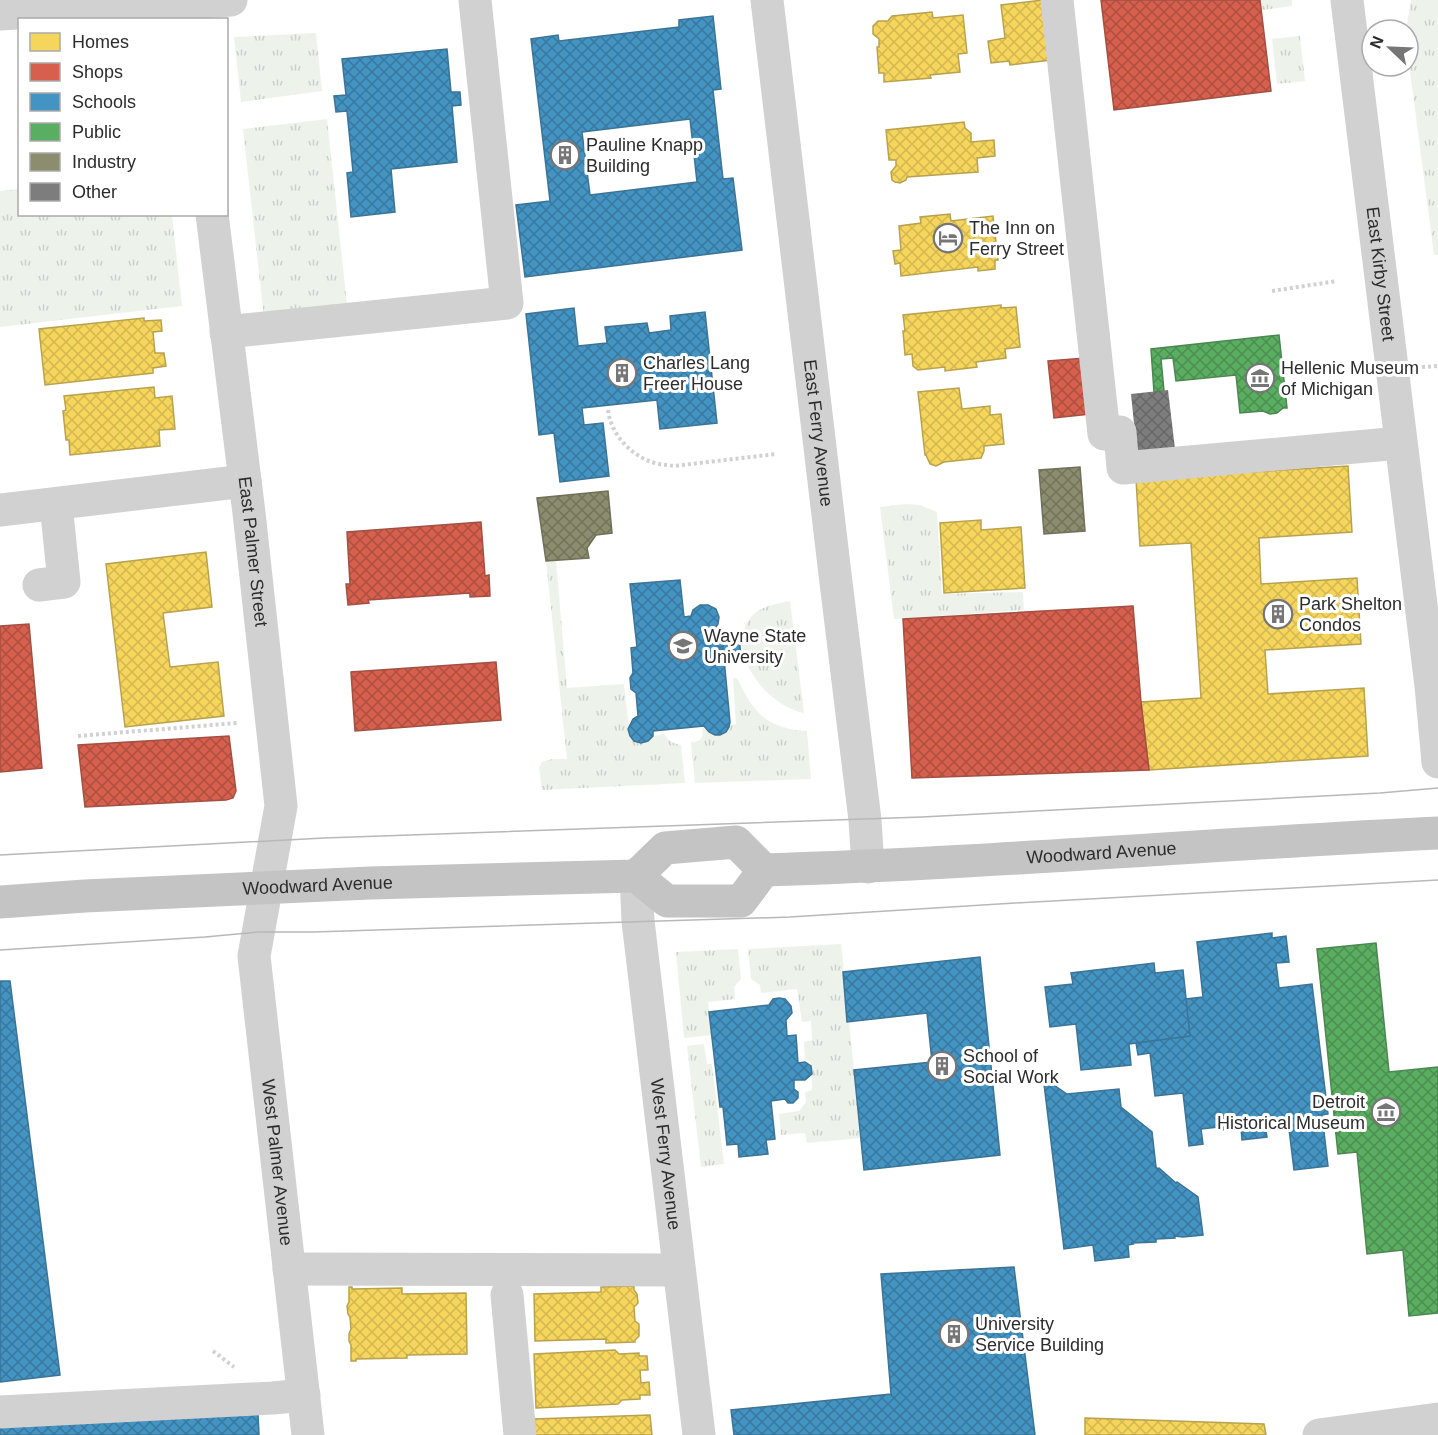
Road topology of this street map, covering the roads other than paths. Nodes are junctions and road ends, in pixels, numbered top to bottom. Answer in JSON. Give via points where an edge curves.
{"nodes":[{"id":1,"x":231,"y":0,"type":"edge"},
{"id":2,"x":475,"y":0,"type":"edge"},
{"id":3,"x":767,"y":0,"type":"edge"},
{"id":4,"x":1057,"y":0,"type":"edge"},
{"id":5,"x":1347,"y":0,"type":"edge"},
{"id":6,"x":188,"y":7,"type":"edge"},
{"id":7,"x":0,"y":14,"type":"edge"},
{"id":8,"x":212,"y":216,"type":"edge"},
{"id":9,"x":226,"y":332,"type":"junction"},
{"id":10,"x":1400,"y":443,"type":"junction"},
{"id":11,"x":245,"y":481,"type":"junction"},
{"id":12,"x":56,"y":504,"type":"junction"},
{"id":13,"x":0,"y":510,"type":"edge"},
{"id":14,"x":39,"y":585,"type":"dead end"},
{"id":15,"x":1438,"y":762,"type":"edge"},
{"id":16,"x":1438,"y":833,"type":"edge"},
{"id":17,"x":868,"y":867,"type":"junction"},
{"id":18,"x":764,"y":870,"type":"junction"},
{"id":19,"x":636,"y":876,"type":"junction"},
{"id":20,"x":266,"y":888,"type":"junction"},
{"id":21,"x":0,"y":902,"type":"edge"},
{"id":22,"x":289,"y":1269,"type":"junction"},
{"id":23,"x":680,"y":1270,"type":"junction"},
{"id":24,"x":507,"y":1294,"type":"dead end"},
{"id":25,"x":304,"y":1395,"type":"junction"},
{"id":26,"x":0,"y":1412,"type":"edge"},
{"id":27,"x":1438,"y":1419,"type":"edge"},
{"id":28,"x":308,"y":1435,"type":"edge"},
{"id":29,"x":520,"y":1435,"type":"edge"},
{"id":30,"x":699,"y":1435,"type":"edge"},
{"id":31,"x":1319,"y":1435,"type":"edge"}],
"edges":[{"from":1,"to":6,"type":"street"},
{"from":2,"to":9,"type":"street","via":[[507,303]]},
{"from":3,"to":17,"type":"street","name":"East Ferry Avenue"},
{"from":4,"to":10,"type":"street","via":[[1104,434],[1120,432],[1124,468]]},
{"from":5,"to":10,"type":"street","name":"East Kirby Street"},
{"from":6,"to":7,"type":"street"},
{"from":8,"to":9,"type":"street","name":"East Palmer Street"},
{"from":9,"to":11,"type":"street","name":"East Palmer Street"},
{"from":10,"to":15,"type":"street","name":"East Kirby Street"},
{"from":11,"to":12,"type":"street"},
{"from":11,"to":20,"type":"street","name":"East Palmer Street","via":[[281,806]]},
{"from":12,"to":13,"type":"street"},
{"from":12,"to":14,"type":"street","via":[[64,582]]},
{"from":16,"to":17,"type":"main road","name":"Woodward Avenue"},
{"from":17,"to":18,"type":"main road","name":"Woodward Avenue"},
{"from":18,"to":19,"type":"main road","via":[[736,842],[664,848]]},
{"from":18,"to":19,"type":"main road","via":[[741,901],[667,901]]},
{"from":19,"to":20,"type":"main road","name":"Woodward Avenue"},
{"from":19,"to":23,"type":"street","name":"West Ferry Avenue","via":[[638,921]]},
{"from":20,"to":21,"type":"main road","name":"Woodward Avenue"},
{"from":20,"to":22,"type":"street","name":"West Palmer Avenue","via":[[254,956]]},
{"from":22,"to":23,"type":"street"},
{"from":22,"to":25,"type":"street","name":"West Palmer Avenue"},
{"from":23,"to":30,"type":"street","name":"West Ferry Avenue"},
{"from":24,"to":29,"type":"street"},
{"from":25,"to":26,"type":"street"},
{"from":25,"to":28,"type":"street","name":"West Palmer Avenue"},
{"from":27,"to":31,"type":"street"}]}
